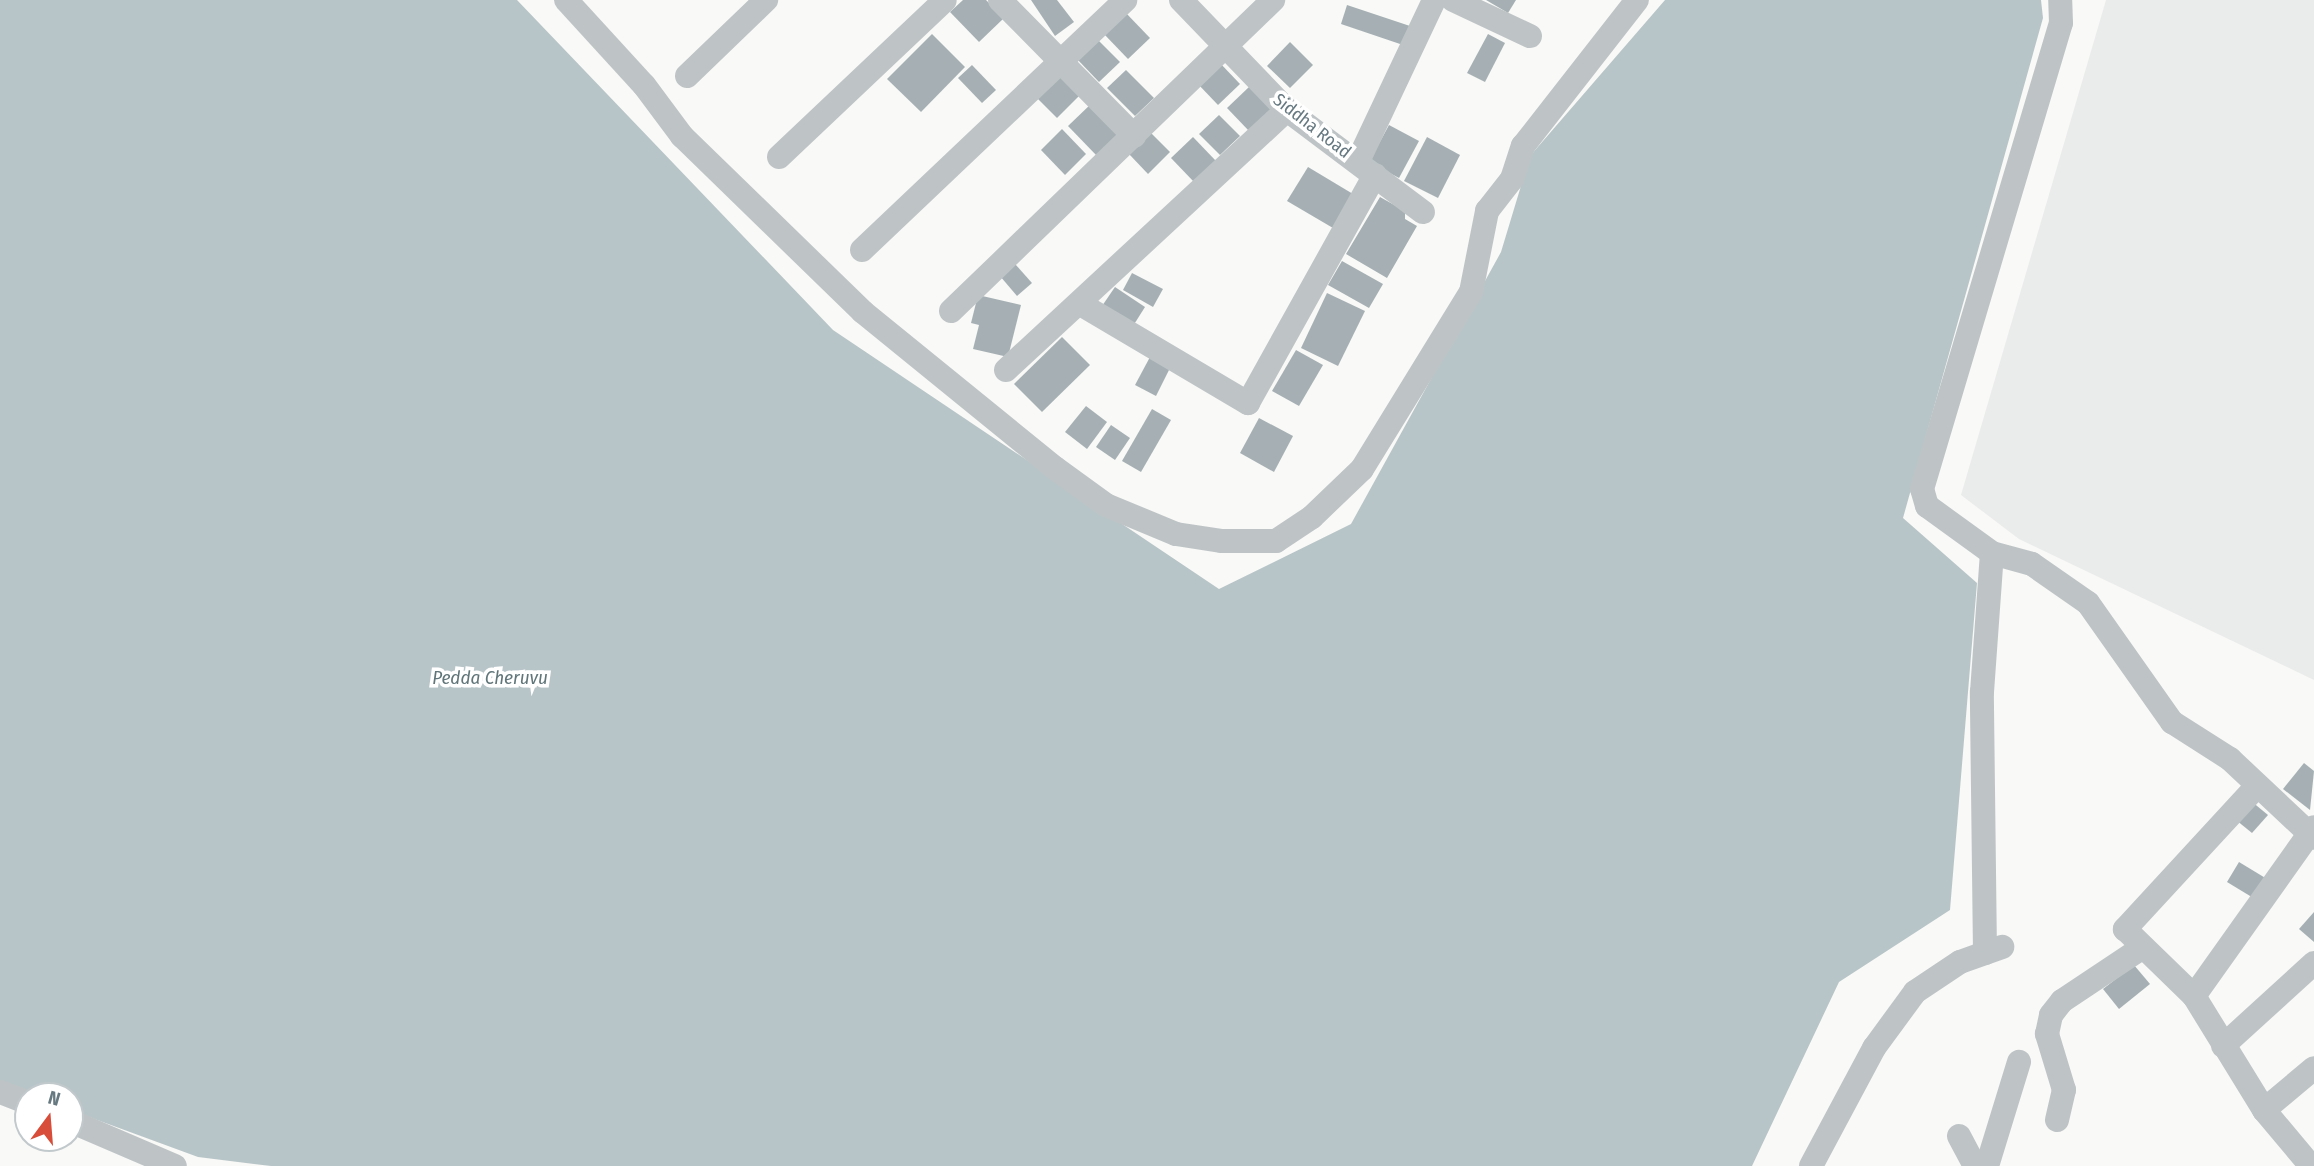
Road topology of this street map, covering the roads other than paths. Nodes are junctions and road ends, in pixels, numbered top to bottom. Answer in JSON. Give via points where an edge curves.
{"nodes":[{"id":1,"x":566,"y":0,"type":"edge"},
{"id":2,"x":766,"y":0,"type":"edge"},
{"id":3,"x":945,"y":0,"type":"edge"},
{"id":4,"x":1000,"y":0,"type":"edge"},
{"id":5,"x":1125,"y":0,"type":"edge"},
{"id":6,"x":1181,"y":0,"type":"edge"},
{"id":7,"x":1273,"y":0,"type":"edge"},
{"id":8,"x":1434,"y":0,"type":"edge"},
{"id":9,"x":1453,"y":0,"type":"edge"},
{"id":10,"x":1637,"y":0,"type":"edge"},
{"id":11,"x":2060,"y":0,"type":"edge"},
{"id":12,"x":1530,"y":36,"type":"dead end"},
{"id":13,"x":1227,"y":49,"type":"junction"},
{"id":14,"x":1061,"y":60,"type":"junction"},
{"id":15,"x":687,"y":76,"type":"dead end"},
{"id":16,"x":1287,"y":110,"type":"junction"},
{"id":17,"x":1134,"y":136,"type":"junction"},
{"id":18,"x":779,"y":157,"type":"dead end"},
{"id":19,"x":1367,"y":168,"type":"junction"},
{"id":20,"x":1423,"y":212,"type":"dead end"},
{"id":21,"x":862,"y":250,"type":"dead end"},
{"id":22,"x":1082,"y":305,"type":"junction"},
{"id":23,"x":951,"y":311,"type":"dead end"},
{"id":24,"x":1006,"y":370,"type":"dead end"},
{"id":25,"x":1992,"y":554,"type":"junction"},
{"id":26,"x":2257,"y":786,"type":"junction"},
{"id":27,"x":2312,"y":833,"type":"edge"},
{"id":28,"x":2143,"y":947,"type":"junction"},
{"id":29,"x":2314,"y":963,"type":"edge"},
{"id":30,"x":2194,"y":996,"type":"junction"},
{"id":31,"x":2223,"y":1046,"type":"junction"},
{"id":32,"x":2019,"y":1062,"type":"dead end"},
{"id":33,"x":2314,"y":1068,"type":"edge"},
{"id":34,"x":2264,"y":1110,"type":"junction"},
{"id":35,"x":2057,"y":1120,"type":"dead end"},
{"id":36,"x":84,"y":1127,"type":"edge"},
{"id":37,"x":1959,"y":1136,"type":"dead end"},
{"id":38,"x":175,"y":1166,"type":"edge"},
{"id":39,"x":1811,"y":1166,"type":"edge"},
{"id":40,"x":1975,"y":1166,"type":"edge"},
{"id":41,"x":1987,"y":1166,"type":"edge"},
{"id":42,"x":2311,"y":1166,"type":"edge"}],
"edges":[{"from":1,"to":10,"type":"street","via":[[644,85],[682,136],[863,312],[1055,468],[1106,505],[1175,534],[1222,541],[1276,541],[1312,517],[1362,469],[1471,292],[1487,211],[1512,179],[1523,146]]},
{"from":2,"to":15,"type":"street"},
{"from":3,"to":18,"type":"street"},
{"from":4,"to":14,"type":"street"},
{"from":5,"to":14,"type":"street"},
{"from":6,"to":13,"type":"street","name":"Siddha Road"},
{"from":7,"to":13,"type":"street"},
{"from":8,"to":19,"type":"street"},
{"from":9,"to":12,"type":"street"},
{"from":11,"to":25,"type":"street","via":[[2061,23],[1922,489],[1927,506]]},
{"from":13,"to":16,"type":"street","name":"Siddha Road"},
{"from":13,"to":17,"type":"street"},
{"from":14,"to":17,"type":"street"},
{"from":14,"to":21,"type":"street"},
{"from":16,"to":19,"type":"street","name":"Siddha Road"},
{"from":16,"to":22,"type":"street"},
{"from":17,"to":23,"type":"street"},
{"from":19,"to":20,"type":"street","name":"Siddha Road"},
{"from":19,"to":22,"type":"street","via":[[1248,403]]},
{"from":22,"to":24,"type":"street"},
{"from":25,"to":26,"type":"street","via":[[2032,564],[2088,603],[2172,722],[2230,758]]},
{"from":25,"to":39,"type":"street","via":[[1982,692],[1994,950],[1960,962],[1915,992],[1874,1048]]},
{"from":26,"to":27,"type":"street"},
{"from":26,"to":28,"type":"street","via":[[2125,929]]},
{"from":27,"to":30,"type":"street"},
{"from":28,"to":30,"type":"street"},
{"from":28,"to":35,"type":"street","via":[[2062,1000],[2051,1015],[2047,1034],[2064,1090]]},
{"from":29,"to":31,"type":"street"},
{"from":30,"to":31,"type":"street"},
{"from":31,"to":34,"type":"street"},
{"from":32,"to":41,"type":"street"},
{"from":33,"to":34,"type":"street"},
{"from":34,"to":42,"type":"street"},
{"from":36,"to":38,"type":"street"},
{"from":37,"to":40,"type":"street"}]}
